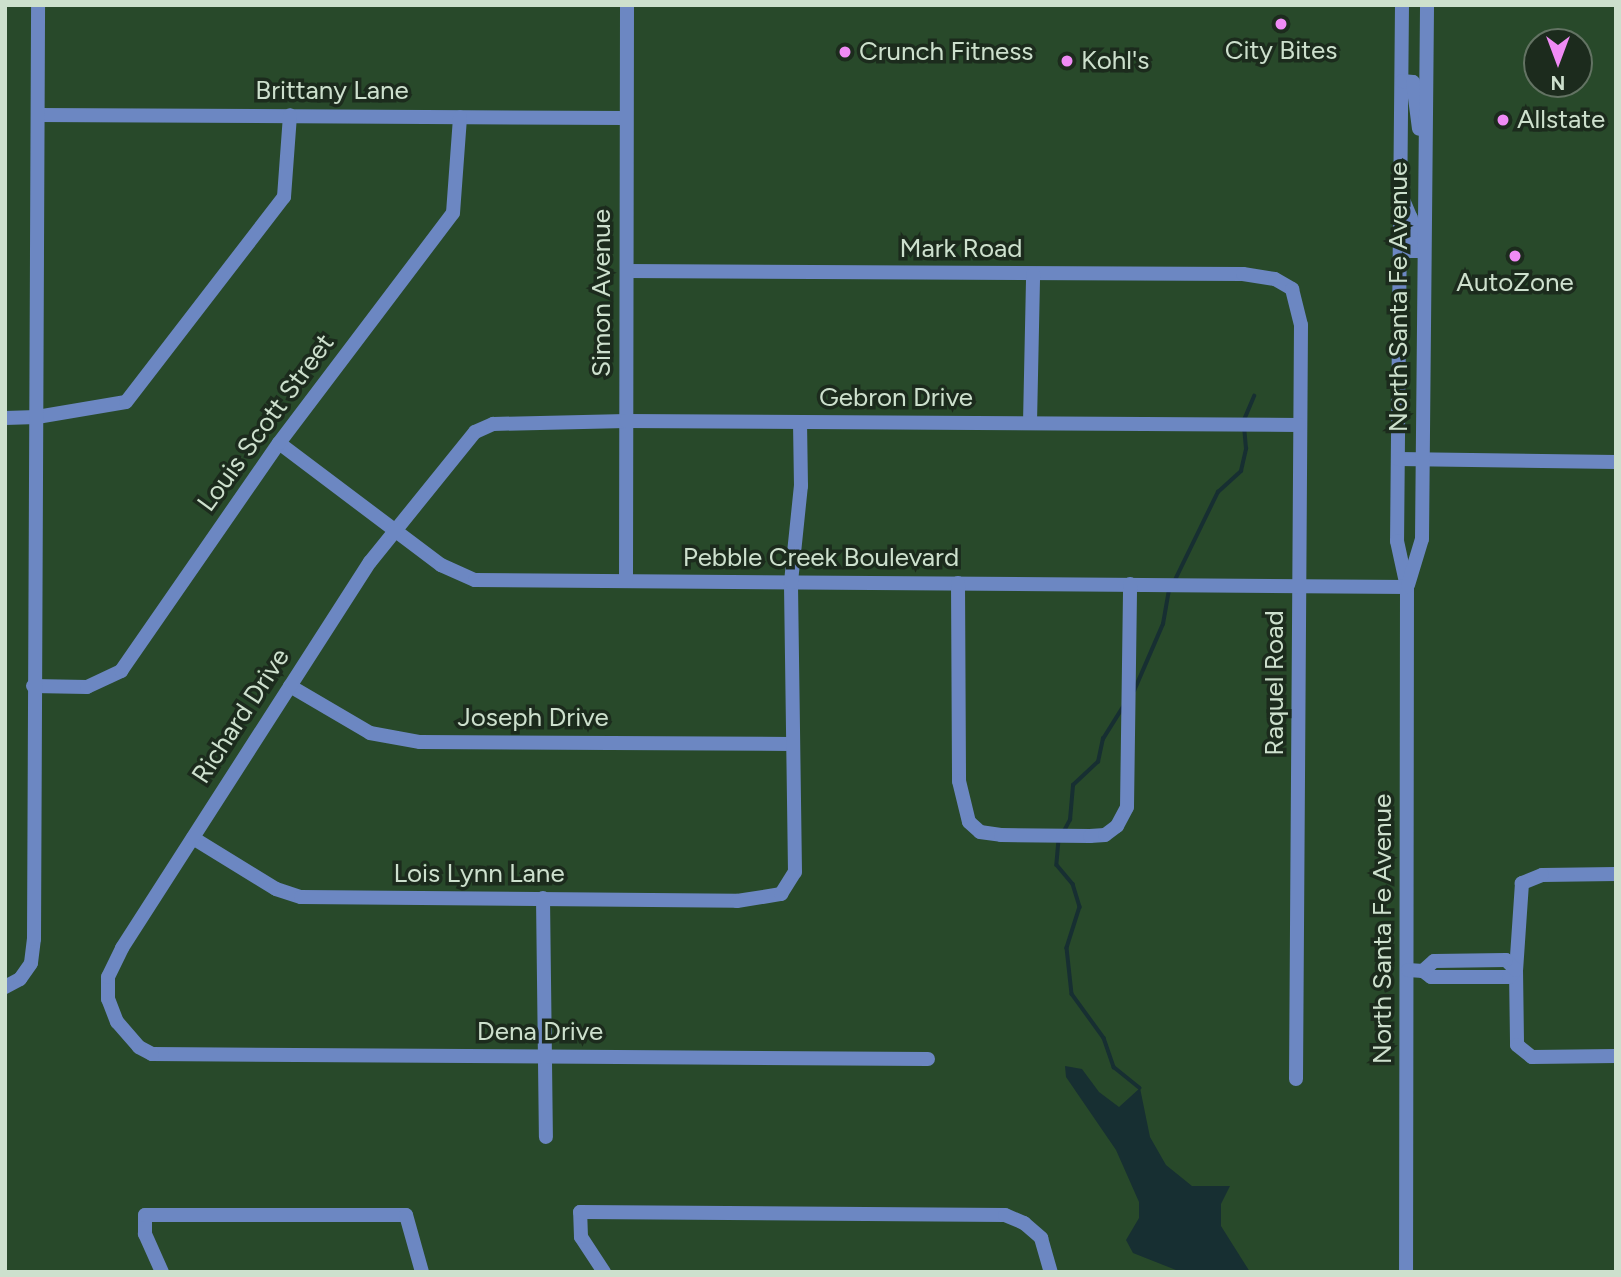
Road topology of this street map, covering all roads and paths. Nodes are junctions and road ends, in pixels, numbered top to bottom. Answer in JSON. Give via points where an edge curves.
{"nodes":[{"id":1,"x":38,"y":5,"type":"edge"},
{"id":2,"x":627,"y":5,"type":"edge"},
{"id":3,"x":1402,"y":5,"type":"edge"},
{"id":4,"x":1427,"y":5,"type":"edge"},
{"id":5,"x":1402,"y":80,"type":"junction"},
{"id":6,"x":38,"y":115,"type":"junction"},
{"id":7,"x":290,"y":115,"type":"junction"},
{"id":8,"x":460,"y":117,"type":"junction"},
{"id":9,"x":626,"y":118,"type":"junction"},
{"id":10,"x":1423,"y":147,"type":"junction"},
{"id":11,"x":1399,"y":191,"type":"junction"},
{"id":12,"x":1423,"y":251,"type":"junction"},
{"id":13,"x":627,"y":271,"type":"junction"},
{"id":14,"x":1033,"y":274,"type":"junction"},
{"id":15,"x":1292,"y":289,"type":"joint"},
{"id":16,"x":37,"y":417,"type":"junction"},
{"id":17,"x":5,"y":418,"type":"edge"},
{"id":18,"x":626,"y":421,"type":"junction"},
{"id":19,"x":800,"y":423,"type":"junction"},
{"id":20,"x":1030,"y":423,"type":"junction"},
{"id":21,"x":493,"y":424,"type":"joint"},
{"id":22,"x":1299,"y":425,"type":"junction"},
{"id":23,"x":279,"y":443,"type":"junction"},
{"id":24,"x":1398,"y":459,"type":"junction"},
{"id":25,"x":1423,"y":460,"type":"junction"},
{"id":26,"x":1616,"y":462,"type":"edge"},
{"id":27,"x":399,"y":531,"type":"junction"},
{"id":28,"x":626,"y":581,"type":"junction"},
{"id":29,"x":791,"y":582,"type":"junction"},
{"id":30,"x":958,"y":583,"type":"junction"},
{"id":31,"x":1130,"y":584,"type":"junction"},
{"id":32,"x":1300,"y":585,"type":"junction"},
{"id":33,"x":1408,"y":587,"type":"junction"},
{"id":34,"x":33,"y":686,"type":"junction"},
{"id":35,"x":290,"y":686,"type":"junction"},
{"id":36,"x":791,"y":744,"type":"junction"},
{"id":37,"x":193,"y":838,"type":"junction"},
{"id":38,"x":1616,"y":874,"type":"edge"},
{"id":39,"x":543,"y":898,"type":"junction"},
{"id":40,"x":1477,"y":960,"type":"junction"},
{"id":41,"x":1408,"y":970,"type":"junction"},
{"id":42,"x":1516,"y":970,"type":"junction"},
{"id":43,"x":1423,"y":971,"type":"junction"},
{"id":44,"x":1478,"y":978,"type":"junction"},
{"id":45,"x":5,"y":987,"type":"edge"},
{"id":46,"x":152,"y":1054,"type":"joint"},
{"id":47,"x":1616,"y":1056,"type":"edge"},
{"id":48,"x":546,"y":1057,"type":"junction"},
{"id":49,"x":928,"y":1059,"type":"dead end"},
{"id":50,"x":1296,"y":1079,"type":"dead end"},
{"id":51,"x":546,"y":1137,"type":"dead end"},
{"id":52,"x":162,"y":1272,"type":"edge"},
{"id":53,"x":422,"y":1272,"type":"edge"},
{"id":54,"x":604,"y":1272,"type":"edge"},
{"id":55,"x":1051,"y":1272,"type":"edge"},
{"id":56,"x":1406,"y":1272,"type":"edge"}],
"edges":[{"from":1,"to":6,"type":"street"},
{"from":2,"to":9,"type":"street","name":"Simon Avenue"},
{"from":3,"to":5,"type":"street","name":"North Santa Fe Avenue"},
{"from":4,"to":10,"type":"street","name":"North Santa Fe Avenue"},
{"from":5,"to":10,"type":"street","via":[[1413,82]]},
{"from":5,"to":11,"type":"street","name":"North Santa Fe Avenue"},
{"from":6,"to":7,"type":"street","name":"Brittany Lane"},
{"from":6,"to":16,"type":"street"},
{"from":7,"to":8,"type":"street","name":"Brittany Lane"},
{"from":7,"to":16,"type":"street","via":[[284,197],[125,402]]},
{"from":8,"to":9,"type":"street","name":"Brittany Lane"},
{"from":8,"to":23,"type":"street","name":"Louis Scott Street","via":[[453,213]]},
{"from":9,"to":13,"type":"street","name":"Simon Avenue"},
{"from":10,"to":12,"type":"street","name":"North Santa Fe Avenue"},
{"from":11,"to":12,"type":"street","via":[[1411,218],[1411,251]]},
{"from":11,"to":24,"type":"street","name":"North Santa Fe Avenue"},
{"from":12,"to":25,"type":"street","name":"North Santa Fe Avenue"},
{"from":13,"to":14,"type":"street","name":"Mark Road"},
{"from":13,"to":18,"type":"street","name":"Simon Avenue"},
{"from":14,"to":15,"type":"street","name":"Mark Road","via":[[1243,274],[1275,279]]},
{"from":14,"to":20,"type":"street"},
{"from":15,"to":22,"type":"street","name":"Raquel Road","via":[[1301,325]]},
{"from":16,"to":17,"type":"street"},
{"from":16,"to":34,"type":"street"},
{"from":18,"to":19,"type":"street","name":"Gebron Drive"},
{"from":18,"to":21,"type":"street","name":"Gebron Drive"},
{"from":18,"to":28,"type":"street","name":"Simon Avenue"},
{"from":19,"to":20,"type":"street","name":"Gebron Drive"},
{"from":19,"to":29,"type":"street","via":[[801,486]]},
{"from":20,"to":22,"type":"street","name":"Gebron Drive"},
{"from":21,"to":27,"type":"street","name":"Richard Drive","via":[[463,445]]},
{"from":22,"to":32,"type":"street","name":"Raquel Road"},
{"from":23,"to":27,"type":"street","name":"Pebble Creek Boulevard"},
{"from":23,"to":34,"type":"street","name":"Louis Scott Street","via":[[121,671],[87,687]]},
{"from":24,"to":25,"type":"street"},
{"from":24,"to":33,"type":"street","name":"North Santa Fe Avenue","via":[[1398,541]]},
{"from":25,"to":26,"type":"street"},
{"from":25,"to":33,"type":"street","name":"North Santa Fe Avenue","via":[[1423,538]]},
{"from":27,"to":28,"type":"street","name":"Pebble Creek Boulevard","via":[[440,565],[475,580]]},
{"from":27,"to":35,"type":"street","name":"Richard Drive","via":[[370,562]]},
{"from":28,"to":29,"type":"street","name":"Pebble Creek Boulevard"},
{"from":29,"to":30,"type":"street","name":"Pebble Creek Boulevard"},
{"from":29,"to":36,"type":"street"},
{"from":30,"to":31,"type":"street","name":"Pebble Creek Boulevard"},
{"from":30,"to":31,"type":"street","via":[[960,781],[969,822],[980,832],[1090,836],[1105,835],[1117,827],[1127,807]]},
{"from":31,"to":32,"type":"street","name":"Pebble Creek Boulevard"},
{"from":32,"to":33,"type":"street","name":"Pebble Creek Boulevard"},
{"from":32,"to":50,"type":"street","name":"Raquel Road"},
{"from":33,"to":41,"type":"street","name":"North Santa Fe Avenue"},
{"from":34,"to":45,"type":"street","via":[[34,939],[31,963],[20,979]]},
{"from":35,"to":36,"type":"street","name":"Joseph Drive","via":[[370,733],[420,743]]},
{"from":35,"to":37,"type":"street","name":"Richard Drive"},
{"from":36,"to":39,"type":"street","name":"Lois Lynn Lane","via":[[795,872],[781,894],[737,901]]},
{"from":37,"to":39,"type":"street","name":"Lois Lynn Lane","via":[[276,888],[301,897]]},
{"from":37,"to":46,"type":"street","name":"Richard Drive","via":[[108,977],[108,999],[117,1022],[139,1047]]},
{"from":38,"to":42,"type":"street","via":[[1542,875],[1522,883]]},
{"from":39,"to":48,"type":"street"},
{"from":40,"to":42,"type":"street","via":[[1506,960]]},
{"from":40,"to":43,"type":"street","via":[[1434,961]]},
{"from":40,"to":44,"type":"street"},
{"from":41,"to":43,"type":"street"},
{"from":41,"to":56,"type":"street","name":"North Santa Fe Avenue"},
{"from":42,"to":44,"type":"street","via":[[1509,977]]},
{"from":42,"to":47,"type":"street","via":[[1517,1045],[1532,1057]]},
{"from":43,"to":44,"type":"street","via":[[1431,977]]},
{"from":46,"to":48,"type":"street","name":"Dena Drive"},
{"from":48,"to":49,"type":"street","name":"Dena Drive"},
{"from":48,"to":51,"type":"street"},
{"from":52,"to":53,"type":"street","via":[[145,1234],[145,1215],[405,1215]]},
{"from":54,"to":55,"type":"street","via":[[581,1237],[580,1212],[1005,1215],[1041,1238]]}]}
